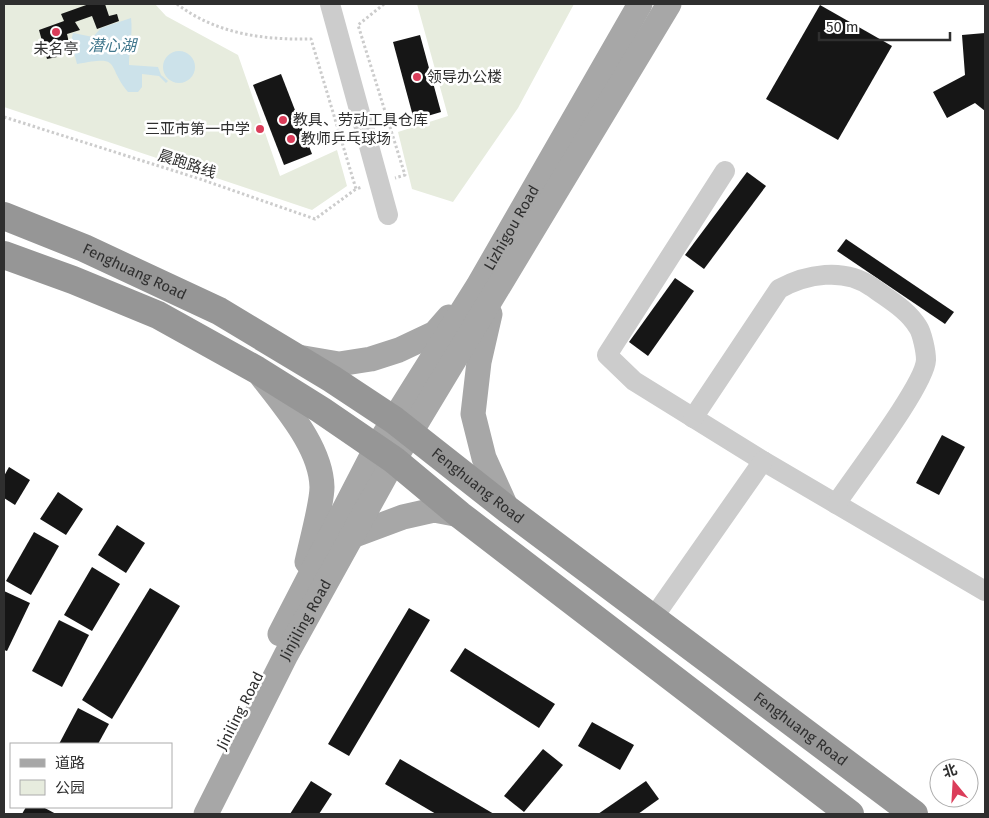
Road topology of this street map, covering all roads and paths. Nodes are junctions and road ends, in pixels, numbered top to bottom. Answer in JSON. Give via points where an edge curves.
{"nodes":[{"id":1,"x":178,"y":4,"type":"edge"},
{"id":2,"x":330,"y":4,"type":"edge"},
{"id":3,"x":384,"y":4,"type":"edge"},
{"id":4,"x":640,"y":4,"type":"edge"},
{"id":5,"x":669,"y":4,"type":"edge"},
{"id":6,"x":4,"y":117,"type":"edge"},
{"id":7,"x":725,"y":171,"type":"dead end"},
{"id":8,"x":379,"y":183,"type":"junction"},
{"id":9,"x":356,"y":189,"type":"junction"},
{"id":10,"x":388,"y":215,"type":"dead end"},
{"id":11,"x":4,"y":216,"type":"edge"},
{"id":12,"x":4,"y":255,"type":"edge"},
{"id":13,"x":487,"y":288,"type":"junction"},
{"id":14,"x":294,"y":356,"type":"junction"},
{"id":15,"x":257,"y":370,"type":"junction"},
{"id":16,"x":693,"y":418,"type":"junction"},
{"id":17,"x":403,"y":426,"type":"junction"},
{"id":18,"x":385,"y":454,"type":"junction"},
{"id":19,"x":763,"y":461,"type":"junction"},
{"id":20,"x":836,"y":504,"type":"junction"},
{"id":21,"x":507,"y":509,"type":"junction"},
{"id":22,"x":460,"y":515,"type":"junction"},
{"id":23,"x":352,"y":536,"type":"junction"},
{"id":24,"x":985,"y":591,"type":"edge"},
{"id":25,"x":299,"y":595,"type":"junction"},
{"id":26,"x":652,"y":618,"type":"junction"},
{"id":27,"x":188,"y":814,"type":"edge"},
{"id":28,"x":206,"y":814,"type":"edge"},
{"id":29,"x":850,"y":814,"type":"edge"},
{"id":30,"x":914,"y":814,"type":"edge"}],
"edges":[{"from":1,"to":9,"type":"path","via":[[189,13],[235,33],[277,40],[311,39]]},
{"from":2,"to":8,"type":"street"},
{"from":3,"to":8,"type":"path","via":[[358,25],[404,175]]},
{"from":4,"to":13,"type":"main road","name":"Lizhigou Road"},
{"from":5,"to":13,"type":"main road","name":"Lizhigou Road"},
{"from":6,"to":9,"type":"path","name":"晨跑路线","via":[[315,219]]},
{"from":7,"to":16,"type":"street","via":[[607,355],[634,381]]},
{"from":8,"to":9,"type":"path"},
{"from":8,"to":10,"type":"street"},
{"from":11,"to":14,"type":"highway","name":"Fenghuang Road","via":[[84,248],[219,311]]},
{"from":12,"to":15,"type":"highway","name":"Fenghuang Road","via":[[158,315]]},
{"from":13,"to":14,"type":"main road","via":[[434,333],[399,350],[339,364]]},
{"from":13,"to":17,"type":"main road","name":"Lizhigou Road"},
{"from":13,"to":21,"type":"main road","via":[[473,414],[484,458]]},
{"from":14,"to":17,"type":"highway","name":"Fenghuang Road"},
{"from":15,"to":18,"type":"highway","name":"Fenghuang Road"},
{"from":15,"to":25,"type":"main road","via":[[302,430],[318,464],[322,487]]},
{"from":16,"to":19,"type":"street"},
{"from":16,"to":20,"type":"street","via":[[779,289],[797,279],[835,274],[865,282],[907,313],[919,328],[926,360],[916,388]]},
{"from":17,"to":18,"type":"main road","name":"Lizhigou Road"},
{"from":17,"to":21,"type":"highway","name":"Fenghuang Road"},
{"from":18,"to":22,"type":"highway","name":"Fenghuang Road"},
{"from":18,"to":23,"type":"main road","name":"Jinjiling Road"},
{"from":18,"to":25,"type":"main road","name":"Jiniling Road"},
{"from":19,"to":20,"type":"street"},
{"from":19,"to":26,"type":"street"},
{"from":20,"to":24,"type":"street"},
{"from":21,"to":26,"type":"highway","name":"Fenghuang Road"},
{"from":22,"to":23,"type":"main road","via":[[434,510],[403,517]]},
{"from":22,"to":29,"type":"highway","name":"Fenghuang Road"},
{"from":23,"to":28,"type":"main road","name":"Jinjiling Road","via":[[286,655]]},
{"from":25,"to":27,"type":"main road","name":"Jiniling Road"},
{"from":26,"to":30,"type":"highway","name":"Fenghuang Road"}]}
